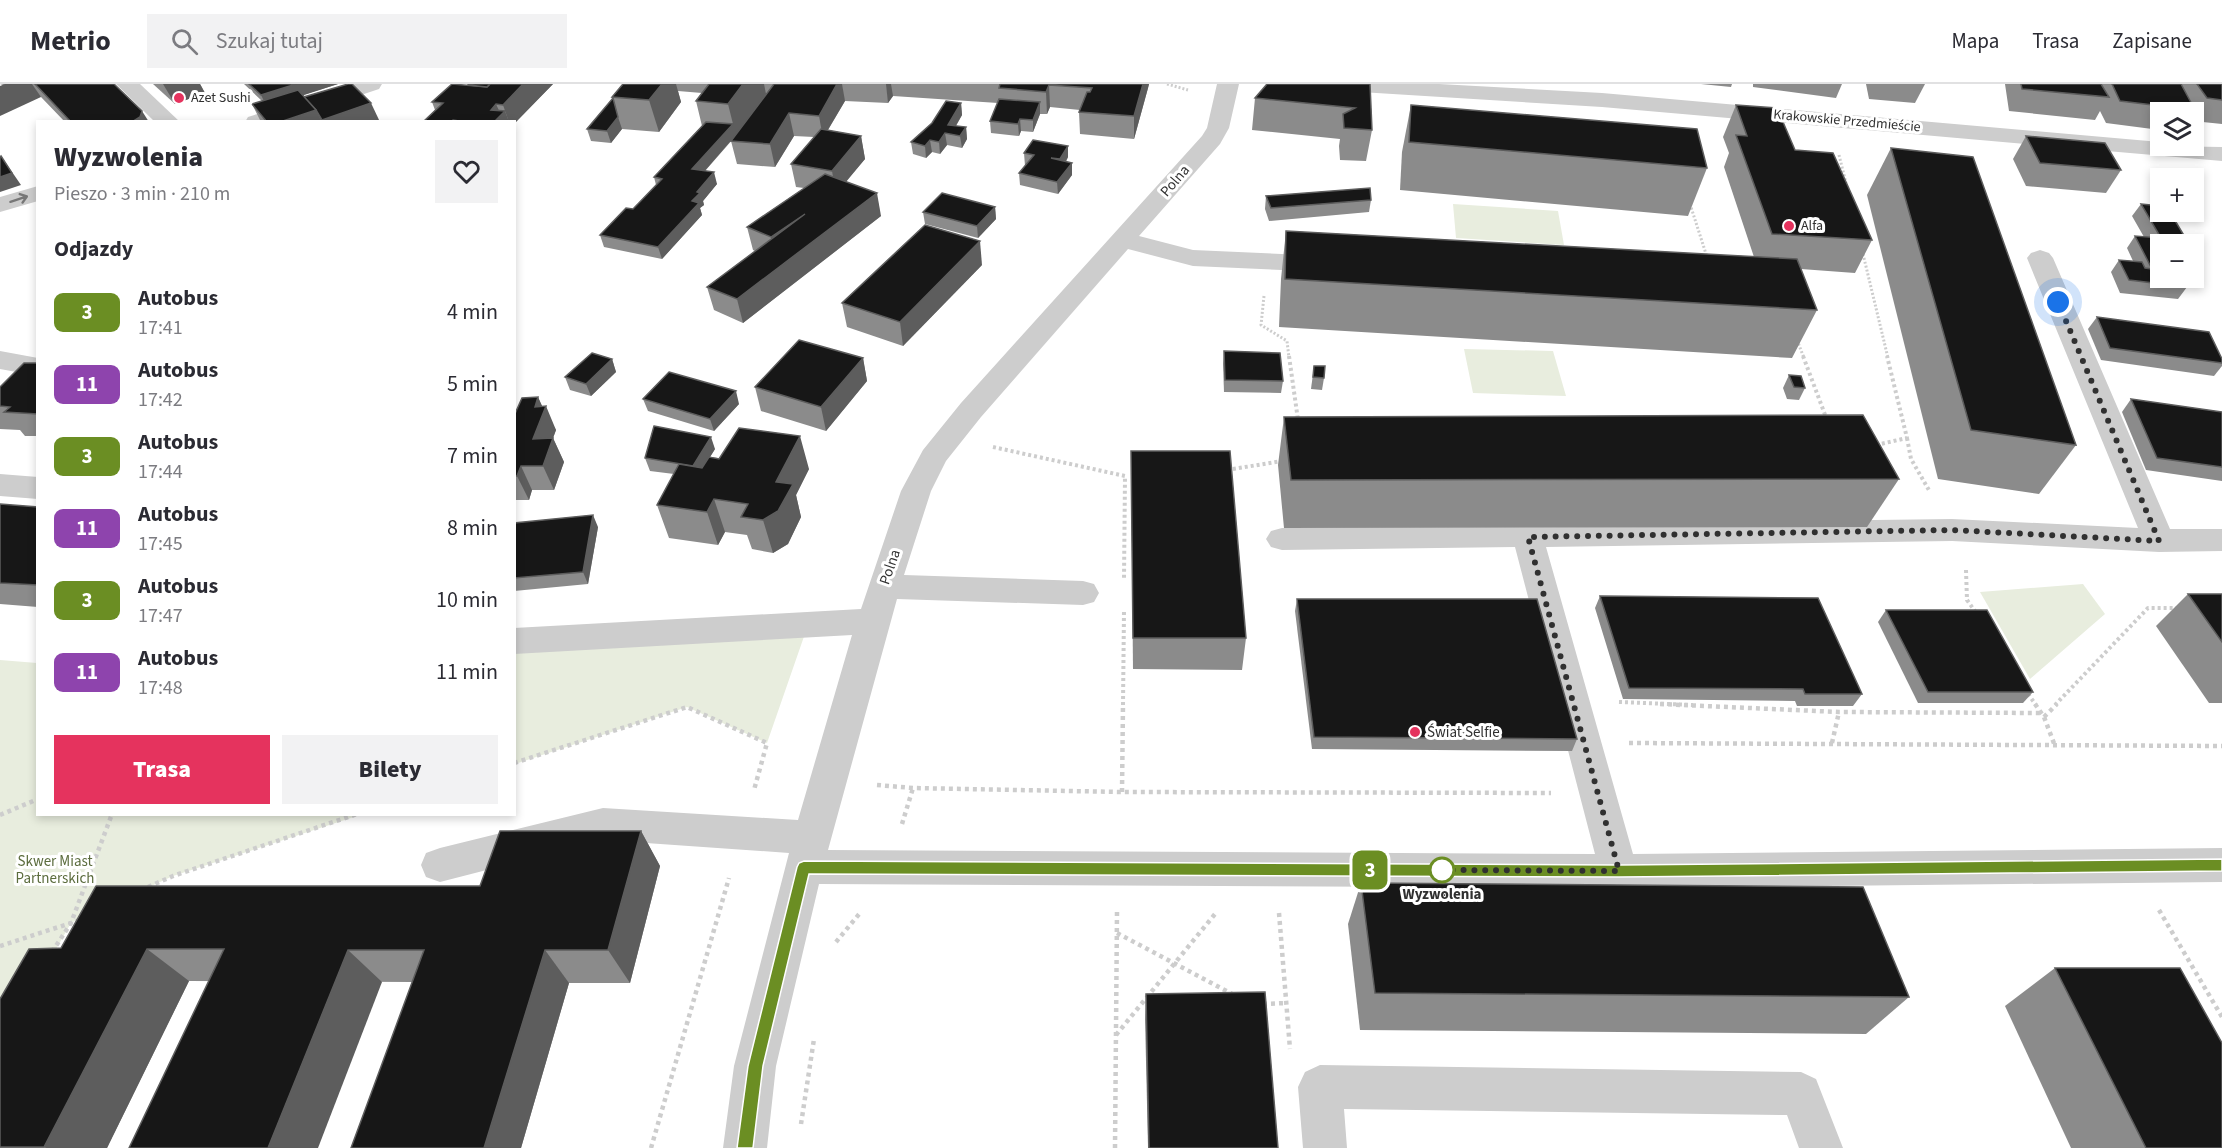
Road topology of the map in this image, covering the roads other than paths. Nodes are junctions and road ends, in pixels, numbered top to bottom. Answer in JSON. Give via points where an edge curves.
{"nodes":[{"id":1,"x":127,"y":84,"type":"edge"},
{"id":2,"x":371,"y":84,"type":"edge"},
{"id":3,"x":1228,"y":84,"type":"edge"},
{"id":4,"x":1328,"y":84,"type":"edge"},
{"id":5,"x":1350,"y":85,"type":"edge"},
{"id":6,"x":167,"y":120,"type":"edge"},
{"id":7,"x":262,"y":120,"type":"edge"},
{"id":8,"x":2222,"y":154,"type":"edge"},
{"id":9,"x":36,"y":194,"type":"edge"},
{"id":10,"x":0,"y":205,"type":"edge"},
{"id":11,"x":1124,"y":240,"type":"junction"},
{"id":12,"x":1328,"y":244,"type":"edge"},
{"id":13,"x":2040,"y":258,"type":"dead end"},
{"id":14,"x":0,"y":360,"type":"edge"},
{"id":15,"x":36,"y":367,"type":"edge"},
{"id":16,"x":0,"y":485,"type":"edge"},
{"id":17,"x":36,"y":488,"type":"edge"},
{"id":18,"x":1528,"y":537,"type":"junction"},
{"id":19,"x":1282,"y":539,"type":"dead end"},
{"id":20,"x":2222,"y":540,"type":"edge"},
{"id":21,"x":2159,"y":541,"type":"junction"},
{"id":22,"x":884,"y":586,"type":"junction"},
{"id":23,"x":1083,"y":593,"type":"dead end"},
{"id":24,"x":873,"y":621,"type":"junction"},
{"id":25,"x":516,"y":641,"type":"edge"},
{"id":26,"x":808,"y":853,"type":"junction"},
{"id":27,"x":440,"y":865,"type":"dead end"},
{"id":28,"x":2222,"y":865,"type":"edge"},
{"id":29,"x":1619,"y":871,"type":"junction"},
{"id":30,"x":745,"y":1148,"type":"edge"},
{"id":31,"x":1325,"y":1148,"type":"edge"},
{"id":32,"x":1821,"y":1148,"type":"edge"}],
"edges":[{"from":1,"to":6,"type":"street"},
{"from":2,"to":7,"type":"street"},
{"from":3,"to":11,"type":"street","name":"Polna","via":[[1212,139]]},
{"from":4,"to":5,"type":"street","name":"Krakowskie Przedmieście"},
{"from":5,"to":8,"type":"street","name":"Krakowskie Przedmieście","via":[[1602,100]]},
{"from":10,"to":9,"type":"street","one_way":true},
{"from":11,"to":12,"type":"street","via":[[1193,258],[1332,264]]},
{"from":11,"to":22,"type":"street","name":"Polna","via":[[970,410],[933,457],[916,492]]},
{"from":13,"to":21,"type":"street"},
{"from":14,"to":15,"type":"street"},
{"from":16,"to":17,"type":"street"},
{"from":18,"to":19,"type":"street"},
{"from":18,"to":21,"type":"street","via":[[1952,530]]},
{"from":18,"to":29,"type":"street"},
{"from":20,"to":21,"type":"street"},
{"from":22,"to":23,"type":"street"},
{"from":22,"to":24,"type":"street","name":"Polna"},
{"from":24,"to":25,"type":"street"},
{"from":24,"to":26,"type":"street","name":"Polna"},
{"from":26,"to":27,"type":"street","via":[[742,833],[603,824]]},
{"from":26,"to":29,"type":"street"},
{"from":26,"to":30,"type":"street","name":"Polna","via":[[755,1066]]},
{"from":28,"to":29,"type":"street"},
{"from":31,"to":32,"type":"street","via":[[1320,1087],[1801,1095]]}]}
